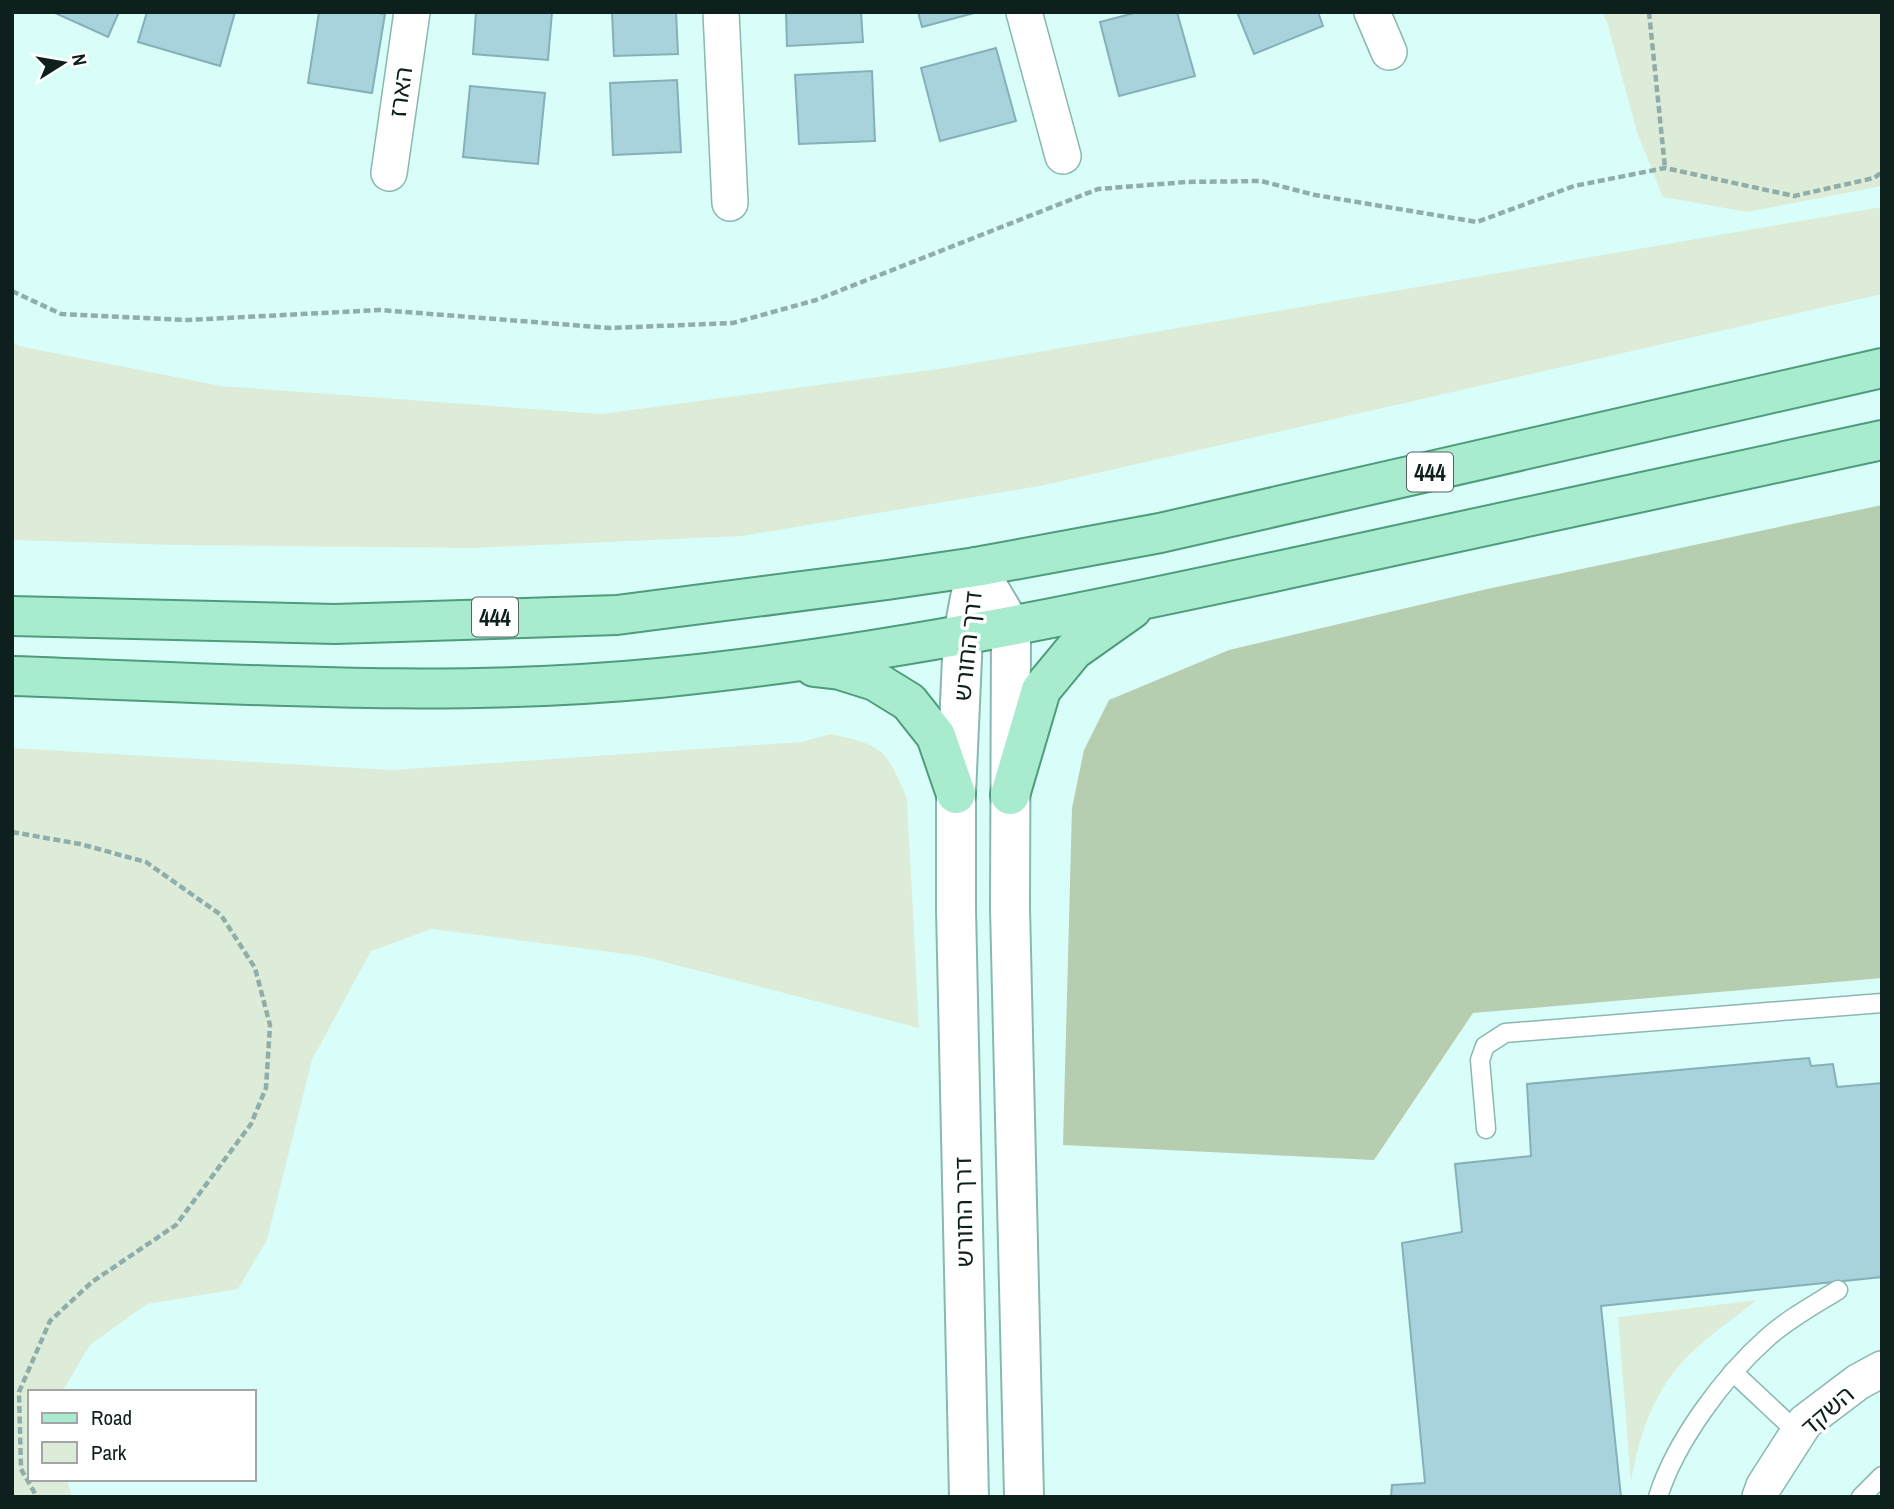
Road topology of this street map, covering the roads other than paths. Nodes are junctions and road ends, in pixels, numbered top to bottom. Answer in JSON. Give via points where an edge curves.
{"nodes":[{"id":1,"x":412,"y":12,"type":"edge"},
{"id":2,"x":721,"y":12,"type":"edge"},
{"id":3,"x":1024,"y":12,"type":"edge"},
{"id":4,"x":1372,"y":12,"type":"edge"},
{"id":5,"x":1389,"y":52,"type":"dead end"},
{"id":6,"x":1063,"y":156,"type":"dead end"},
{"id":7,"x":389,"y":173,"type":"dead end"},
{"id":8,"x":730,"y":203,"type":"dead end"},
{"id":9,"x":1882,"y":368,"type":"edge"},
{"id":10,"x":1882,"y":440,"type":"edge"},
{"id":11,"x":976,"y":567,"type":"junction"},
{"id":12,"x":1145,"y":600,"type":"junction"},
{"id":13,"x":12,"y":616,"type":"edge"},
{"id":14,"x":1011,"y":626,"type":"junction"},
{"id":15,"x":963,"y":635,"type":"junction"},
{"id":16,"x":784,"y":663,"type":"junction"},
{"id":17,"x":12,"y":677,"type":"edge"},
{"id":18,"x":956,"y":794,"type":"junction"},
{"id":19,"x":1010,"y":795,"type":"junction"},
{"id":20,"x":1882,"y":1003,"type":"edge"},
{"id":21,"x":1486,"y":1129,"type":"dead end"},
{"id":22,"x":1838,"y":1290,"type":"dead end"},
{"id":23,"x":1882,"y":1369,"type":"edge"},
{"id":24,"x":1733,"y":1372,"type":"junction"},
{"id":25,"x":1798,"y":1433,"type":"junction"},
{"id":26,"x":1882,"y":1476,"type":"edge"},
{"id":27,"x":970,"y":1497,"type":"edge"},
{"id":28,"x":1024,"y":1497,"type":"edge"},
{"id":29,"x":1658,"y":1497,"type":"edge"},
{"id":30,"x":1760,"y":1497,"type":"edge"},
{"id":31,"x":1861,"y":1497,"type":"edge"}],
"edges":[{"from":1,"to":7,"type":"street","name":"הארז"},
{"from":2,"to":8,"type":"street"},
{"from":3,"to":6,"type":"street"},
{"from":4,"to":5,"type":"street"},
{"from":9,"to":11,"type":"main road","number":"444","via":[[1160,533]]},
{"from":10,"to":12,"type":"main road"},
{"from":11,"to":13,"type":"main road","number":"444","via":[[617,615],[335,624]]},
{"from":11,"to":14,"type":"street","name":"דרך החורש"},
{"from":11,"to":15,"type":"street","name":"דרך החורש"},
{"from":12,"to":14,"type":"main road"},
{"from":12,"to":19,"type":"main road","via":[[1074,650],[1041,690]]},
{"from":14,"to":15,"type":"main road"},
{"from":14,"to":19,"type":"street","name":"דרך החורש"},
{"from":15,"to":16,"type":"main road"},
{"from":15,"to":18,"type":"street","name":"דרך החורש"},
{"from":16,"to":17,"type":"main road","via":[[654,678],[470,690]]},
{"from":16,"to":18,"type":"main road","via":[[840,670],[875,681],[909,702],[936,736]]},
{"from":18,"to":27,"type":"street","name":"דרך החורש"},
{"from":19,"to":28,"type":"street","name":"דרך החורש"},
{"from":20,"to":21,"type":"lane","via":[[1505,1033],[1485,1045],[1480,1060]]},
{"from":22,"to":24,"type":"lane","via":[[1767,1338]]},
{"from":23,"to":25,"type":"street","name":"השקד","via":[[1805,1422]]},
{"from":24,"to":25,"type":"lane"},
{"from":24,"to":29,"type":"lane","via":[[1704,1409]]},
{"from":25,"to":30,"type":"street","name":"השקד"},
{"from":26,"to":31,"type":"lane"}]}
